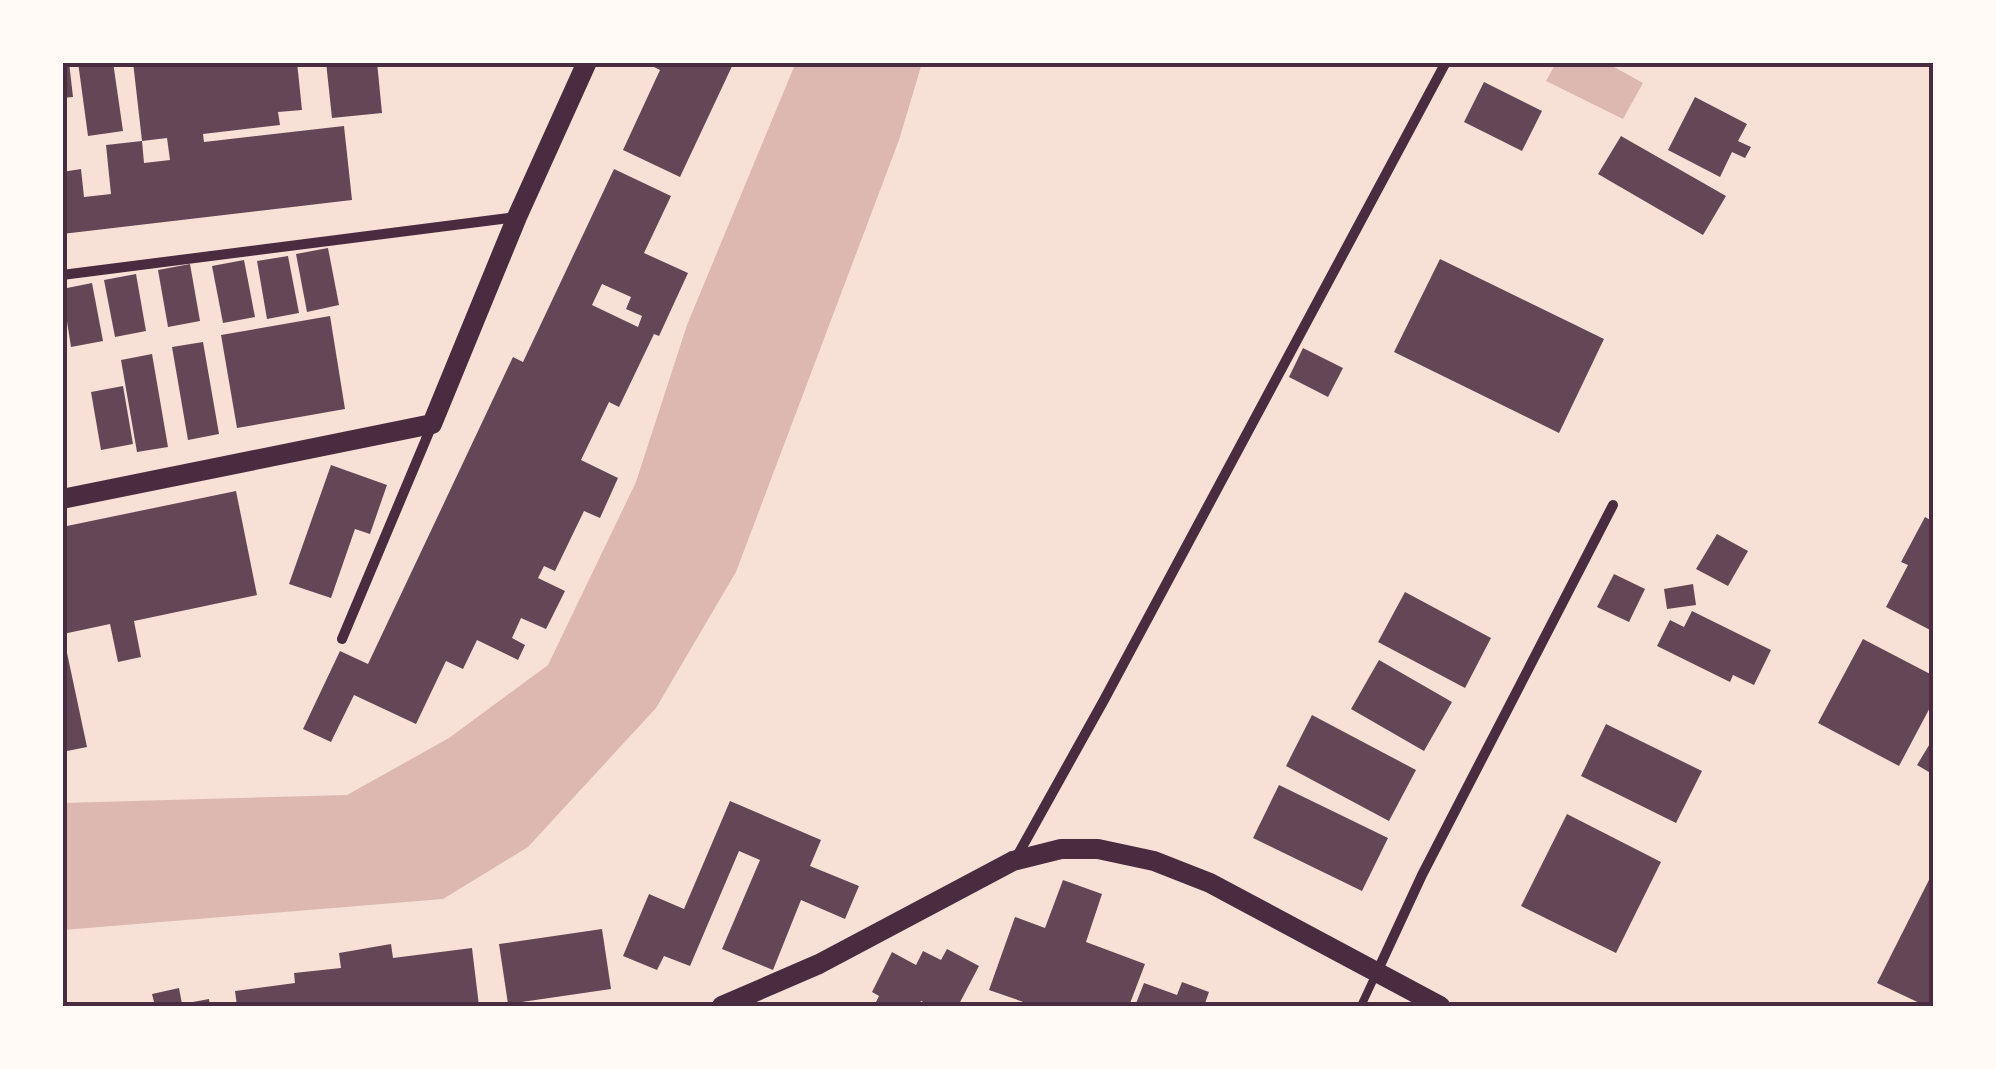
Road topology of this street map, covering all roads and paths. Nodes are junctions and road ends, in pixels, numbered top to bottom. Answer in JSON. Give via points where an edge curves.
{"nodes":[{"id":1,"x":587,"y":62,"type":"edge"},
{"id":2,"x":1446,"y":62,"type":"edge"},
{"id":3,"x":517,"y":217,"type":"junction"},
{"id":4,"x":62,"y":274,"type":"edge"},
{"id":5,"x":432,"y":424,"type":"junction"},
{"id":6,"x":62,"y":500,"type":"edge"},
{"id":7,"x":1614,"y":505,"type":"dead end"},
{"id":8,"x":342,"y":639,"type":"dead end"},
{"id":9,"x":1014,"y":862,"type":"junction"},
{"id":10,"x":1376,"y":974,"type":"junction"},
{"id":11,"x":722,"y":1006,"type":"edge"},
{"id":12,"x":1361,"y":1006,"type":"edge"},
{"id":13,"x":1440,"y":1006,"type":"edge"}],
"edges":[{"from":1,"to":3,"type":"main road"},
{"from":2,"to":9,"type":"street"},
{"from":3,"to":4,"type":"street"},
{"from":3,"to":5,"type":"main road"},
{"from":5,"to":6,"type":"main road"},
{"from":5,"to":8,"type":"street"},
{"from":7,"to":10,"type":"street"},
{"from":9,"to":10,"type":"main road","via":[[1061,849],[1154,861],[1210,883]]},
{"from":9,"to":11,"type":"main road","via":[[819,964]]},
{"from":10,"to":12,"type":"lane"},
{"from":10,"to":13,"type":"main road"}]}
